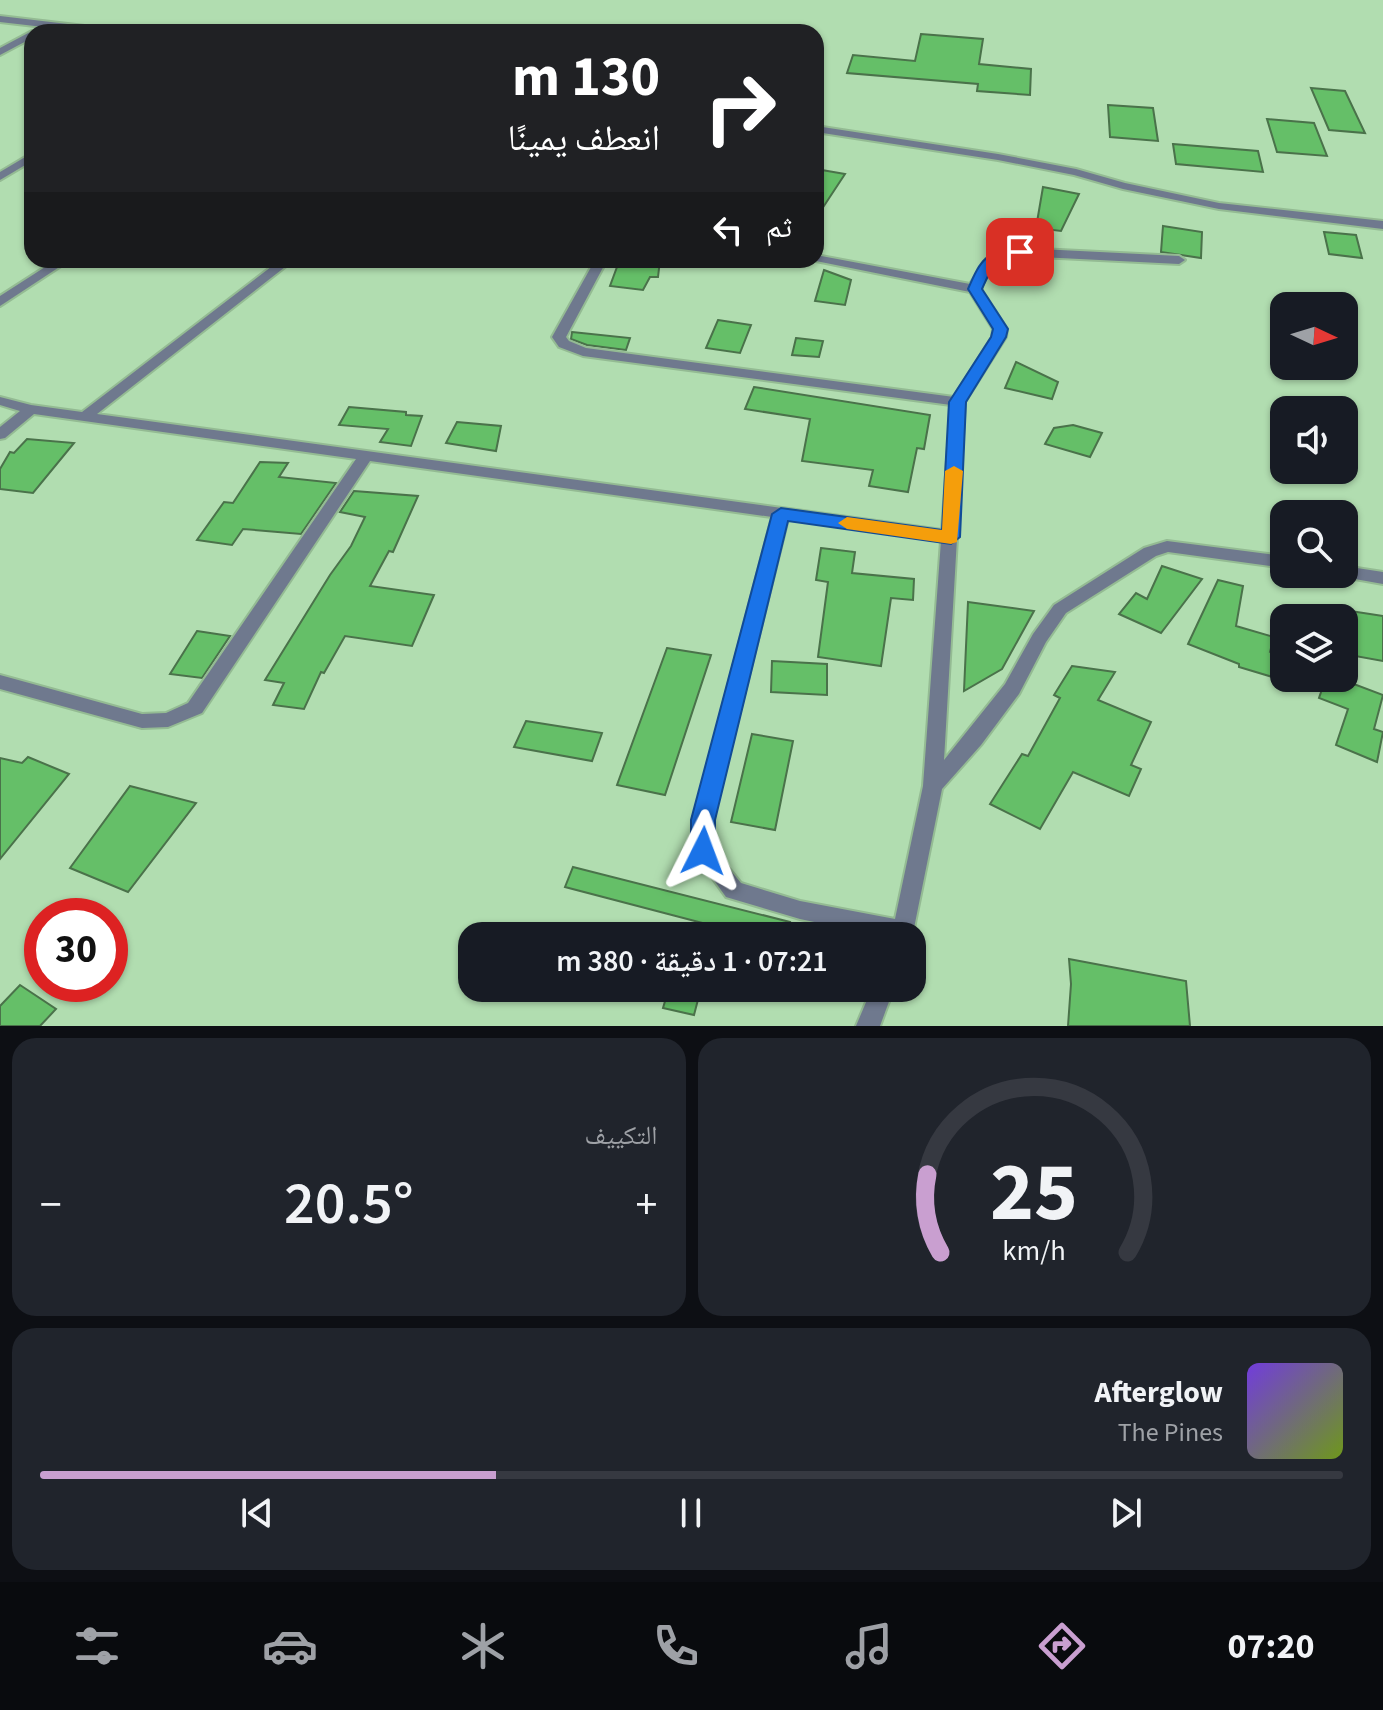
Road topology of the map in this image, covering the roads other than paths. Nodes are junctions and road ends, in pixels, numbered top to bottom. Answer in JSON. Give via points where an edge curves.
{"nodes":[{"id":1,"x":0,"y":19,"type":"edge"},
{"id":2,"x":41,"y":24,"type":"edge"},
{"id":3,"x":24,"y":39,"type":"edge"},
{"id":4,"x":0,"y":52,"type":"edge"},
{"id":5,"x":824,"y":130,"type":"edge"},
{"id":6,"x":24,"y":161,"type":"edge"},
{"id":7,"x":0,"y":177,"type":"edge"},
{"id":8,"x":1383,"y":225,"type":"edge"},
{"id":9,"x":1179,"y":260,"type":"dead end"},
{"id":10,"x":824,"y":261,"type":"edge"},
{"id":11,"x":52,"y":268,"type":"edge"},
{"id":12,"x":278,"y":268,"type":"edge"},
{"id":13,"x":597,"y":268,"type":"edge"},
{"id":14,"x":975,"y":289,"type":"junction"},
{"id":15,"x":0,"y":302,"type":"edge"},
{"id":16,"x":0,"y":401,"type":"edge"},
{"id":17,"x":958,"y":402,"type":"junction"},
{"id":18,"x":31,"y":409,"type":"junction"},
{"id":19,"x":84,"y":417,"type":"junction"},
{"id":20,"x":0,"y":435,"type":"edge"},
{"id":21,"x":366,"y":456,"type":"junction"},
{"id":22,"x":781,"y":514,"type":"junction"},
{"id":23,"x":951,"y":537,"type":"junction"},
{"id":24,"x":1270,"y":560,"type":"edge"},
{"id":25,"x":1358,"y":574,"type":"edge"},
{"id":26,"x":1383,"y":578,"type":"edge"},
{"id":27,"x":0,"y":682,"type":"edge"},
{"id":28,"x":933,"y":786,"type":"junction"},
{"id":29,"x":852,"y":922,"type":"edge"},
{"id":30,"x":905,"y":922,"type":"edge"},
{"id":31,"x":877,"y":1002,"type":"edge"},
{"id":32,"x":868,"y":1026,"type":"edge"}],
"edges":[{"from":1,"to":2,"type":"street"},
{"from":3,"to":4,"type":"street"},
{"from":5,"to":8,"type":"street","via":[[998,157],[1219,206]]},
{"from":6,"to":7,"type":"street"},
{"from":9,"to":14,"type":"street","via":[[1020,252],[987,262]]},
{"from":10,"to":14,"type":"street"},
{"from":11,"to":15,"type":"street"},
{"from":12,"to":19,"type":"street"},
{"from":13,"to":17,"type":"street","via":[[559,337],[583,352]]},
{"from":14,"to":17,"type":"street","via":[[1000,329],[999,337]]},
{"from":16,"to":18,"type":"street"},
{"from":17,"to":23,"type":"street"},
{"from":18,"to":19,"type":"street"},
{"from":18,"to":20,"type":"street"},
{"from":19,"to":21,"type":"street"},
{"from":21,"to":22,"type":"street"},
{"from":21,"to":27,"type":"street","via":[[195,708],[168,720],[142,721]]},
{"from":22,"to":23,"type":"street"},
{"from":22,"to":29,"type":"street","via":[[703,820],[703,851],[734,890]]},
{"from":23,"to":28,"type":"street"},
{"from":24,"to":28,"type":"street","via":[[1167,546],[1089,589],[1060,609],[1012,689]]},
{"from":25,"to":26,"type":"street"},
{"from":28,"to":30,"type":"street"},
{"from":31,"to":32,"type":"street"}]}
